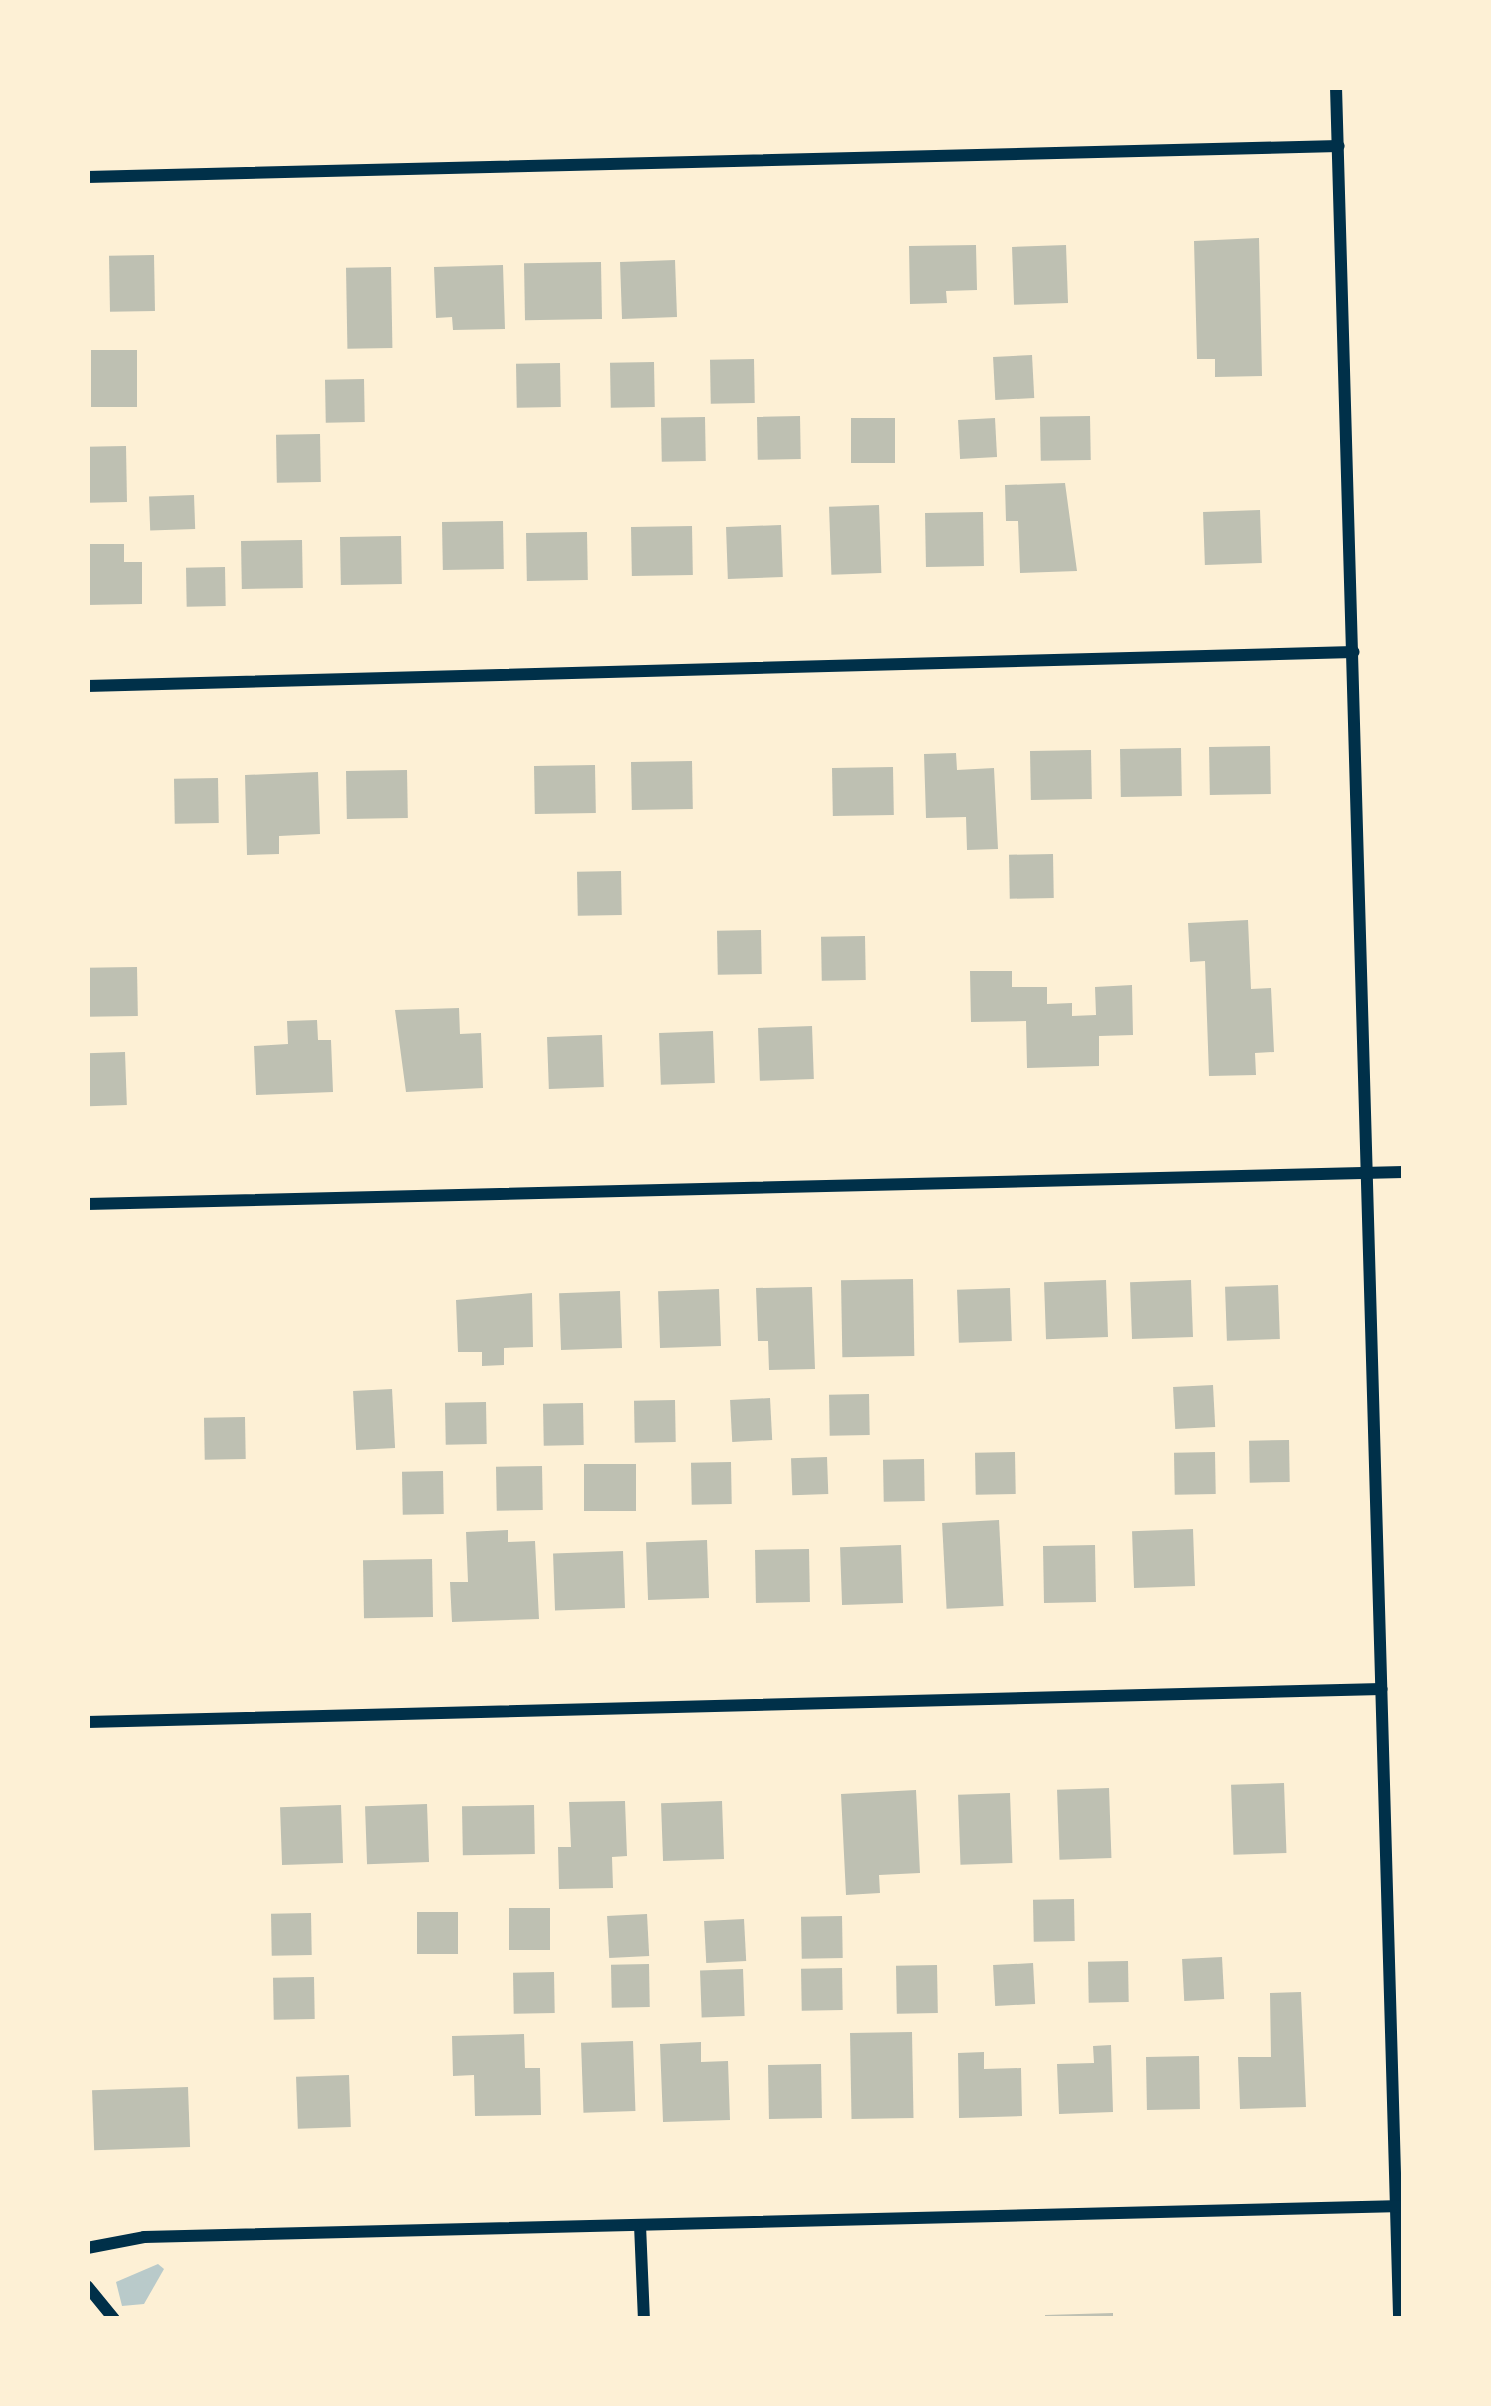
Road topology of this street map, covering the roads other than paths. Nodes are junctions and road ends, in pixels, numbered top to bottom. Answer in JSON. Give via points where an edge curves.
{"nodes":[{"id":1,"x":1336,"y":87,"type":"edge"},
{"id":2,"x":1339,"y":146,"type":"junction"},
{"id":3,"x":87,"y":177,"type":"edge"},
{"id":4,"x":1354,"y":652,"type":"junction"},
{"id":5,"x":87,"y":686,"type":"edge"},
{"id":6,"x":1404,"y":1172,"type":"edge"},
{"id":7,"x":1370,"y":1173,"type":"junction"},
{"id":8,"x":87,"y":1204,"type":"edge"},
{"id":9,"x":1382,"y":1689,"type":"junction"},
{"id":10,"x":87,"y":1722,"type":"edge"},
{"id":11,"x":1401,"y":2206,"type":"edge"},
{"id":12,"x":640,"y":2225,"type":"junction"},
{"id":13,"x":87,"y":2248,"type":"edge"},
{"id":14,"x":87,"y":2286,"type":"edge"},
{"id":15,"x":114,"y":2319,"type":"edge"},
{"id":16,"x":644,"y":2319,"type":"edge"},
{"id":17,"x":1399,"y":2319,"type":"edge"}],
"edges":[{"from":1,"to":2,"type":"street"},
{"from":2,"to":3,"type":"street"},
{"from":2,"to":4,"type":"street"},
{"from":4,"to":5,"type":"street"},
{"from":4,"to":7,"type":"street"},
{"from":6,"to":7,"type":"street"},
{"from":7,"to":8,"type":"street"},
{"from":7,"to":9,"type":"street"},
{"from":9,"to":10,"type":"street"},
{"from":9,"to":11,"type":"street"},
{"from":11,"to":12,"type":"street"},
{"from":11,"to":17,"type":"street"},
{"from":12,"to":13,"type":"street","via":[[144,2237]]},
{"from":12,"to":16,"type":"street"},
{"from":14,"to":15,"type":"street"}]}
